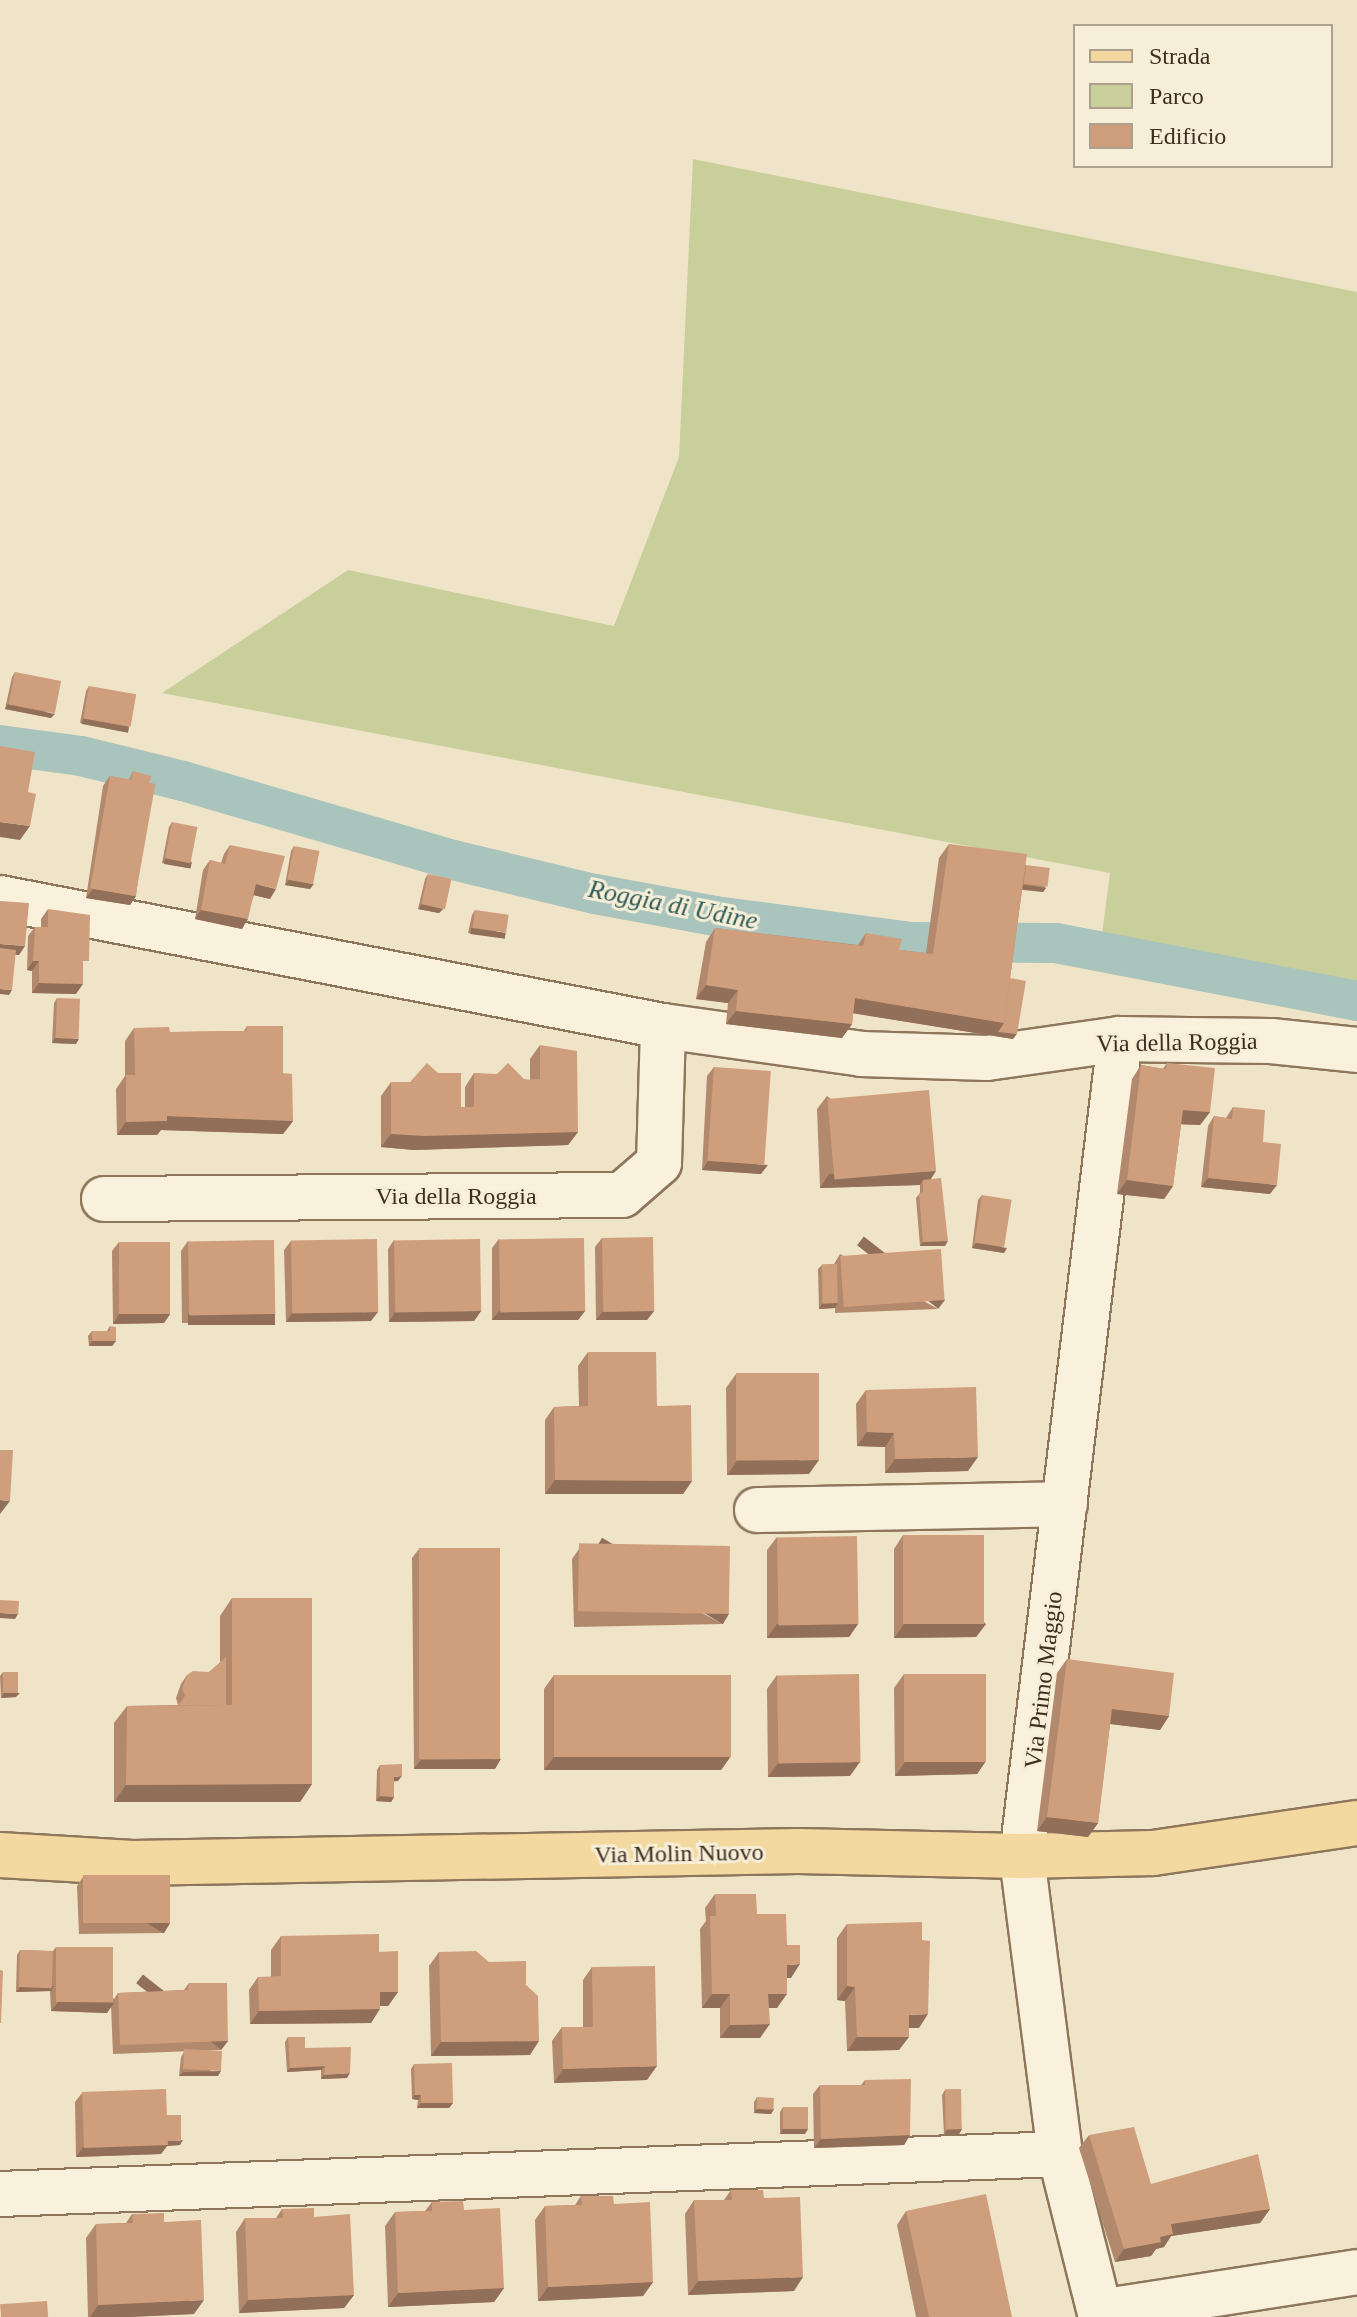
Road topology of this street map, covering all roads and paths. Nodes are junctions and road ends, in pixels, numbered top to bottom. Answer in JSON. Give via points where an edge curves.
{"nodes":[{"id":1,"x":0,"y":898,"type":"edge"},
{"id":2,"x":663,"y":1026,"type":"junction"},
{"id":3,"x":1120,"y":1039,"type":"junction"},
{"id":4,"x":1357,"y":1050,"type":"edge"},
{"id":5,"x":104,"y":1199,"type":"dead end"},
{"id":6,"x":1065,"y":1504,"type":"junction"},
{"id":7,"x":757,"y":1510,"type":"dead end"},
{"id":8,"x":1357,"y":1823,"type":"edge"},
{"id":9,"x":0,"y":1855,"type":"edge"},
{"id":10,"x":1022,"y":1856,"type":"junction"},
{"id":11,"x":1060,"y":2154,"type":"junction"},
{"id":12,"x":0,"y":2194,"type":"edge"},
{"id":13,"x":1357,"y":2272,"type":"edge"},
{"id":14,"x":1100,"y":2315,"type":"edge"}],
"edges":[{"from":1,"to":2,"type":"street","name":"Via della Roggia"},
{"from":2,"to":3,"type":"street","name":"Via della Roggia","via":[[861,1054],[971,1058]]},
{"from":2,"to":5,"type":"street","name":"Via della Roggia","via":[[659,1163],[622,1195]]},
{"from":3,"to":4,"type":"street","name":"Via della Roggia","via":[[1271,1041]]},
{"from":3,"to":6,"type":"street","name":"Via Primo Maggio"},
{"from":6,"to":7,"type":"street"},
{"from":6,"to":10,"type":"street","name":"Via Primo Maggio"},
{"from":8,"to":10,"type":"main road","name":"Via Molin Nuovo","via":[[1153,1853]]},
{"from":9,"to":10,"type":"main road","name":"Via Molin Nuovo","via":[[133,1863],[798,1851]]},
{"from":10,"to":11,"type":"street","name":"Via Primo Maggio"},
{"from":11,"to":12,"type":"street"},
{"from":11,"to":14,"type":"street","name":"Via Primo Maggio"},
{"from":13,"to":14,"type":"street"}]}
